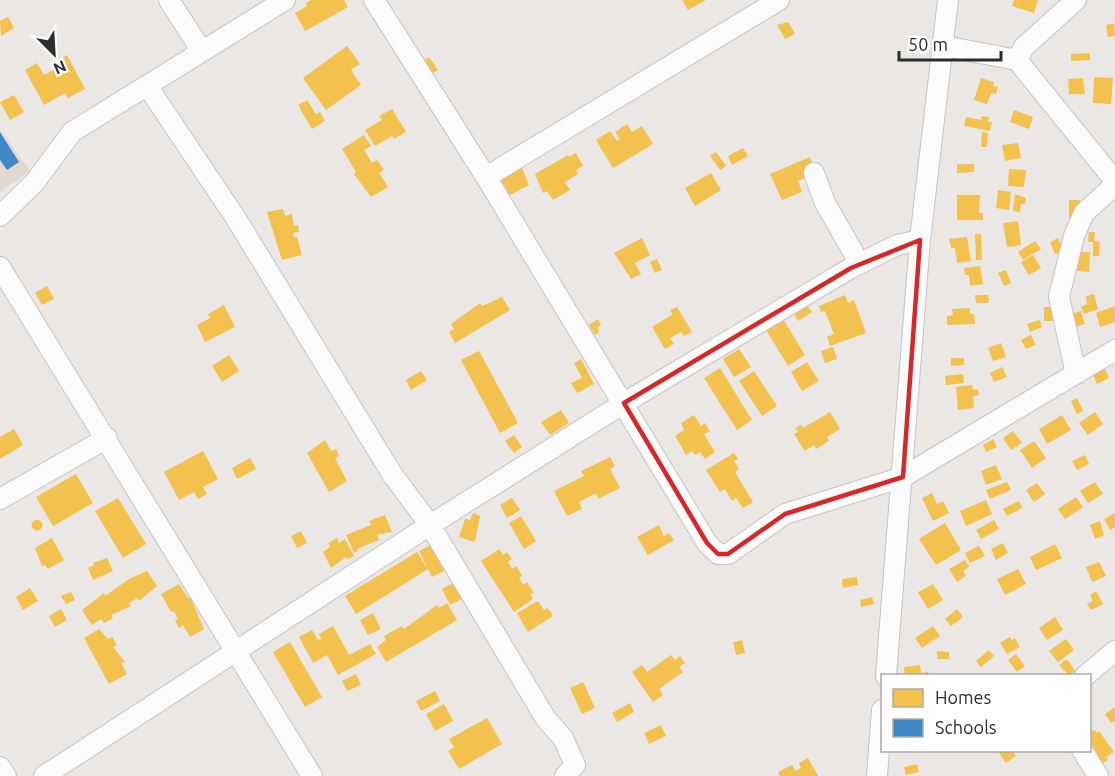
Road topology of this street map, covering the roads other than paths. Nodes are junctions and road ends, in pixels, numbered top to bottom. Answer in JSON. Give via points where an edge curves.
{"nodes":[{"id":1,"x":169,"y":0,"type":"edge"},
{"id":2,"x":285,"y":0,"type":"edge"},
{"id":3,"x":374,"y":0,"type":"edge"},
{"id":4,"x":779,"y":0,"type":"edge"},
{"id":5,"x":948,"y":0,"type":"edge"},
{"id":6,"x":1076,"y":0,"type":"edge"},
{"id":7,"x":944,"y":46,"type":"junction"},
{"id":8,"x":201,"y":50,"type":"junction"},
{"id":9,"x":1017,"y":60,"type":"junction"},
{"id":10,"x":148,"y":87,"type":"junction"},
{"id":11,"x":814,"y":173,"type":"dead end"},
{"id":12,"x":486,"y":177,"type":"junction"},
{"id":13,"x":1115,"y":183,"type":"edge"},
{"id":14,"x":0,"y":216,"type":"edge"},
{"id":15,"x":920,"y":240,"type":"junction"},
{"id":16,"x":860,"y":264,"type":"junction"},
{"id":17,"x":0,"y":267,"type":"edge"},
{"id":18,"x":1115,"y":350,"type":"edge"},
{"id":19,"x":1076,"y":374,"type":"junction"},
{"id":20,"x":624,"y":404,"type":"junction"},
{"id":21,"x":106,"y":438,"type":"junction"},
{"id":22,"x":903,"y":477,"type":"junction"},
{"id":23,"x":0,"y":499,"type":"edge"},
{"id":24,"x":430,"y":525,"type":"junction"},
{"id":25,"x":236,"y":651,"type":"junction"},
{"id":26,"x":1115,"y":651,"type":"edge"},
{"id":27,"x":885,"y":674,"type":"edge"},
{"id":28,"x":1086,"y":674,"type":"edge"},
{"id":29,"x":881,"y":723,"type":"edge"},
{"id":30,"x":1083,"y":752,"type":"edge"},
{"id":31,"x":0,"y":767,"type":"edge"},
{"id":32,"x":6,"y":776,"type":"edge"},
{"id":33,"x":44,"y":776,"type":"edge"},
{"id":34,"x":312,"y":776,"type":"edge"},
{"id":35,"x":566,"y":776,"type":"edge"},
{"id":36,"x":877,"y":776,"type":"edge"},
{"id":37,"x":1098,"y":776,"type":"edge"}],
"edges":[{"from":1,"to":8,"type":"street"},
{"from":2,"to":8,"type":"street"},
{"from":3,"to":12,"type":"street"},
{"from":4,"to":12,"type":"street"},
{"from":5,"to":7,"type":"street"},
{"from":6,"to":9,"type":"street","via":[[1024,47]]},
{"from":7,"to":9,"type":"street"},
{"from":7,"to":15,"type":"street"},
{"from":8,"to":10,"type":"street"},
{"from":9,"to":13,"type":"street"},
{"from":10,"to":14,"type":"street","via":[[72,132],[35,182]]},
{"from":10,"to":24,"type":"street","via":[[237,220],[392,474]]},
{"from":11,"to":16,"type":"street","via":[[825,203]]},
{"from":12,"to":20,"type":"street"},
{"from":13,"to":19,"type":"street","via":[[1084,213],[1074,236],[1059,297]]},
{"from":15,"to":16,"type":"street","via":[[897,245]]},
{"from":15,"to":22,"type":"street"},
{"from":16,"to":20,"type":"street"},
{"from":17,"to":21,"type":"street"},
{"from":18,"to":19,"type":"street"},
{"from":19,"to":22,"type":"street"},
{"from":20,"to":22,"type":"street","via":[[707,543],[718,554],[728,554],[785,514]]},
{"from":20,"to":24,"type":"street"},
{"from":21,"to":23,"type":"street"},
{"from":21,"to":25,"type":"street"},
{"from":22,"to":27,"type":"street"},
{"from":24,"to":25,"type":"street"},
{"from":24,"to":35,"type":"street","via":[[511,663],[562,738],[575,765]]},
{"from":25,"to":33,"type":"street"},
{"from":25,"to":34,"type":"street"},
{"from":26,"to":28,"type":"street"},
{"from":29,"to":36,"type":"street"},
{"from":30,"to":37,"type":"street"},
{"from":31,"to":32,"type":"street"}]}
